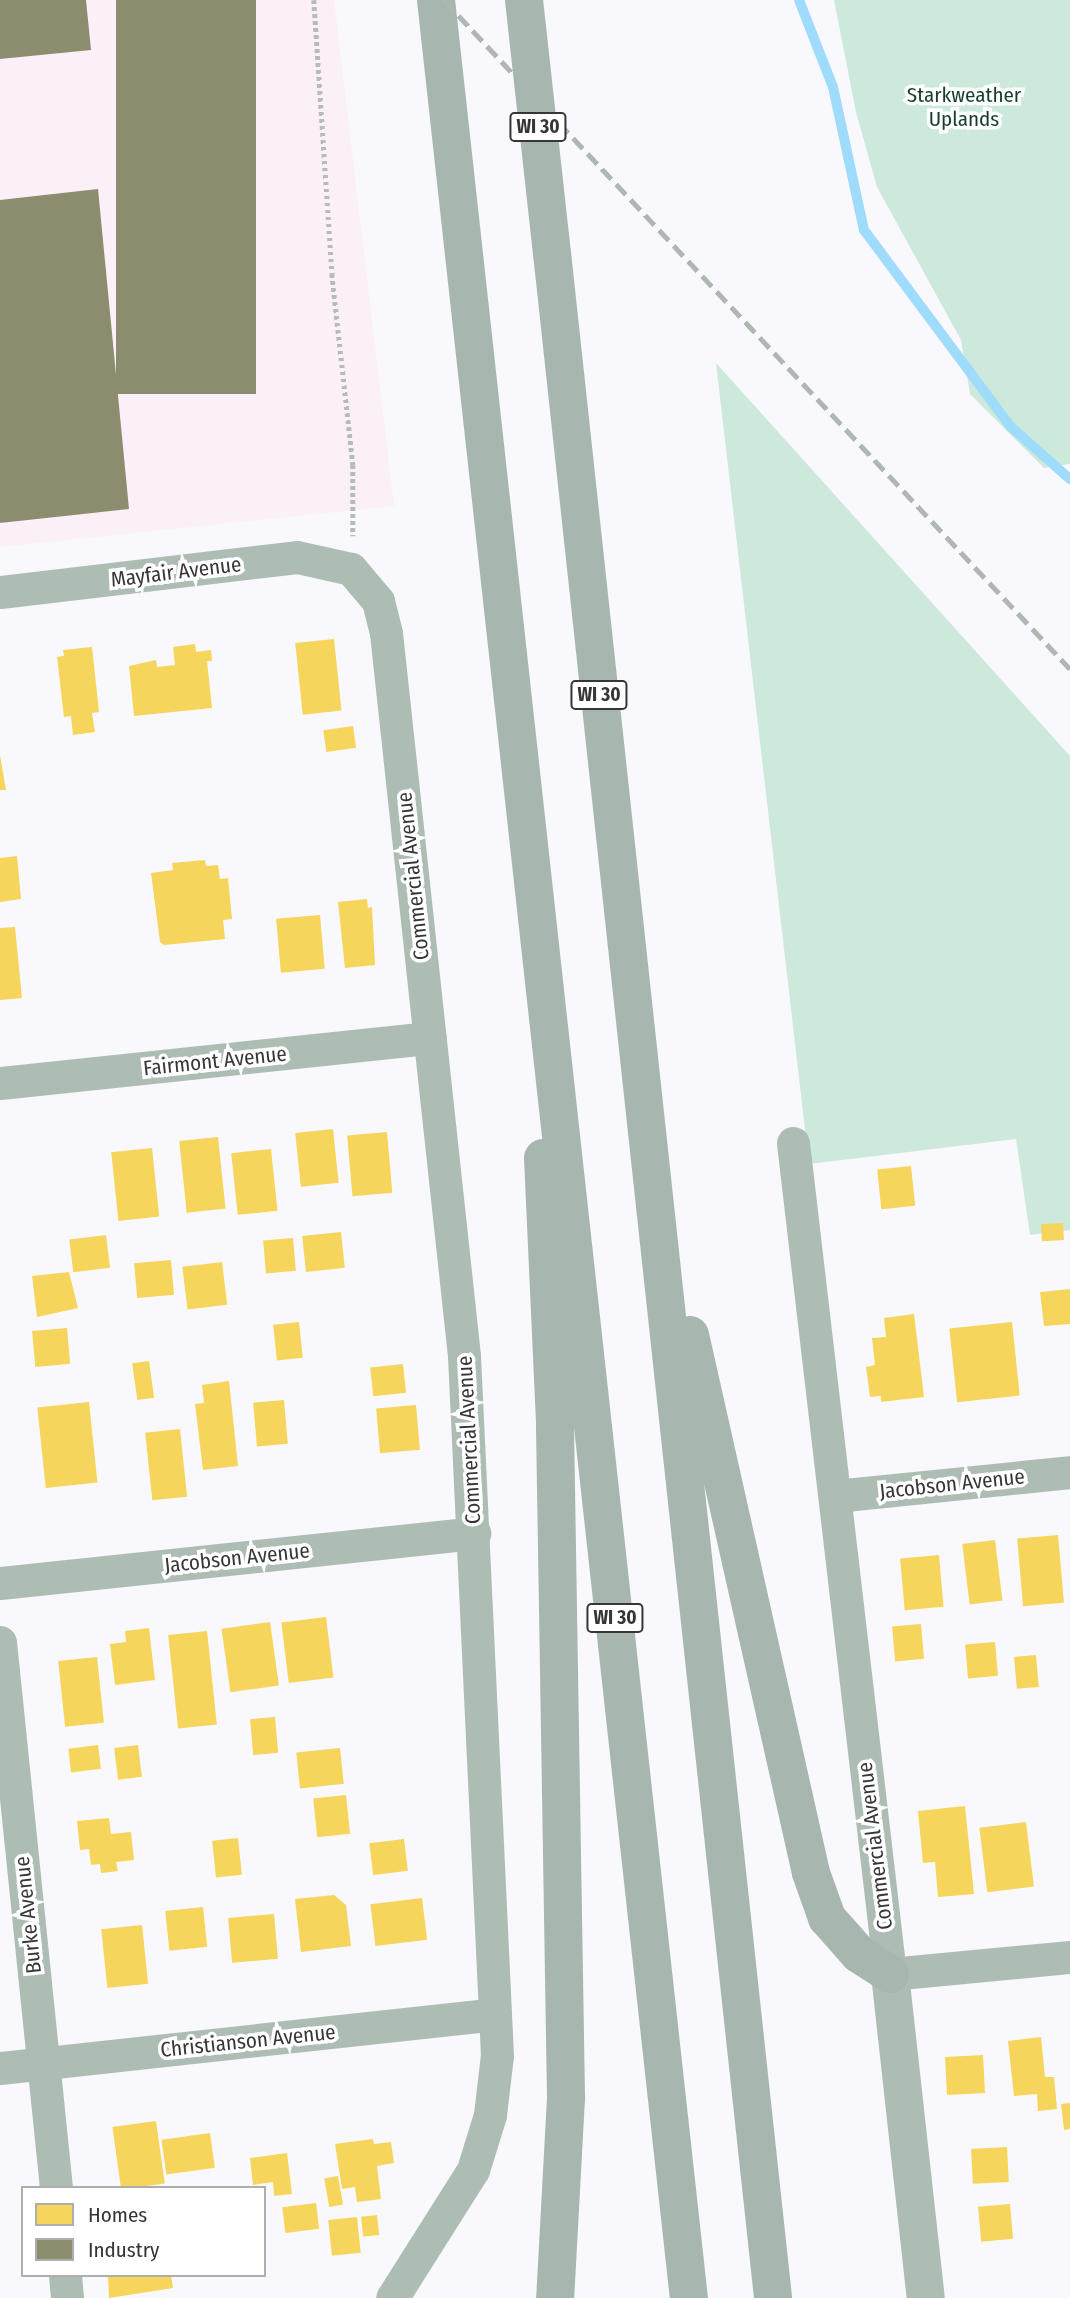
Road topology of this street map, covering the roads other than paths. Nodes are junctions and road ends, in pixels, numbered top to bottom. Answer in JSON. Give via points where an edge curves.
{"nodes":[{"id":1,"x":436,"y":0,"type":"edge"},
{"id":2,"x":524,"y":0,"type":"edge"},
{"id":3,"x":351,"y":569,"type":"joint"},
{"id":4,"x":0,"y":592,"type":"edge"},
{"id":5,"x":540,"y":939,"type":"junction"},
{"id":6,"x":430,"y":1038,"type":"junction"},
{"id":7,"x":0,"y":1083,"type":"edge"},
{"id":8,"x":647,"y":1137,"type":"junction"},
{"id":9,"x":793,"y":1143,"type":"dead end"},
{"id":10,"x":1070,"y":1472,"type":"edge"},
{"id":11,"x":835,"y":1496,"type":"junction"},
{"id":12,"x":474,"y":1534,"type":"junction"},
{"id":13,"x":0,"y":1583,"type":"edge"},
{"id":14,"x":0,"y":1642,"type":"edge"},
{"id":15,"x":1070,"y":1957,"type":"edge"},
{"id":16,"x":890,"y":1974,"type":"junction"},
{"id":17,"x":495,"y":2014,"type":"junction"},
{"id":18,"x":43,"y":2064,"type":"junction"},
{"id":19,"x":0,"y":2068,"type":"edge"},
{"id":20,"x":55,"y":2186,"type":"edge"},
{"id":21,"x":65,"y":2277,"type":"edge"},
{"id":22,"x":67,"y":2298,"type":"edge"},
{"id":23,"x":392,"y":2298,"type":"edge"},
{"id":24,"x":555,"y":2298,"type":"edge"},
{"id":25,"x":689,"y":2298,"type":"edge"},
{"id":26,"x":773,"y":2298,"type":"edge"},
{"id":27,"x":926,"y":2298,"type":"edge"}],
"edges":[{"from":1,"to":5,"type":"highway","number":"WI 30"},
{"from":2,"to":8,"type":"highway","number":"WI 30","bridge":true},
{"from":3,"to":4,"type":"street","name":"Mayfair Avenue","via":[[297,558]]},
{"from":3,"to":6,"type":"street","name":"Commercial Avenue","via":[[377,601],[386,633]]},
{"from":5,"to":24,"type":"highway","via":[[544,1215],[555,1427],[566,2098]]},
{"from":5,"to":25,"type":"highway","number":"WI 30"},
{"from":6,"to":7,"type":"street","name":"Fairmont Avenue"},
{"from":6,"to":12,"type":"street","name":"Commercial Avenue","via":[[464,1356]]},
{"from":8,"to":16,"type":"highway","via":[[811,1873],[827,1918],[859,1954]]},
{"from":8,"to":26,"type":"highway","number":"WI 30"},
{"from":9,"to":11,"type":"street","name":"Commercial Avenue"},
{"from":10,"to":11,"type":"street","name":"Jacobson Avenue"},
{"from":11,"to":16,"type":"street","name":"Commercial Avenue"},
{"from":12,"to":13,"type":"street","name":"Jacobson Avenue"},
{"from":12,"to":17,"type":"street","name":"Commercial Avenue"},
{"from":14,"to":18,"type":"street","name":"Burke Avenue"},
{"from":15,"to":16,"type":"street"},
{"from":16,"to":27,"type":"street","name":"Commercial Avenue"},
{"from":17,"to":18,"type":"street","name":"Christianson Avenue"},
{"from":17,"to":23,"type":"street","name":"Commercial Avenue","via":[[497,2055],[490,2115],[473,2170]]},
{"from":18,"to":19,"type":"street","name":"Christianson Avenue"},
{"from":18,"to":20,"type":"street","name":"Burke Avenue"},
{"from":21,"to":22,"type":"street"}]}
